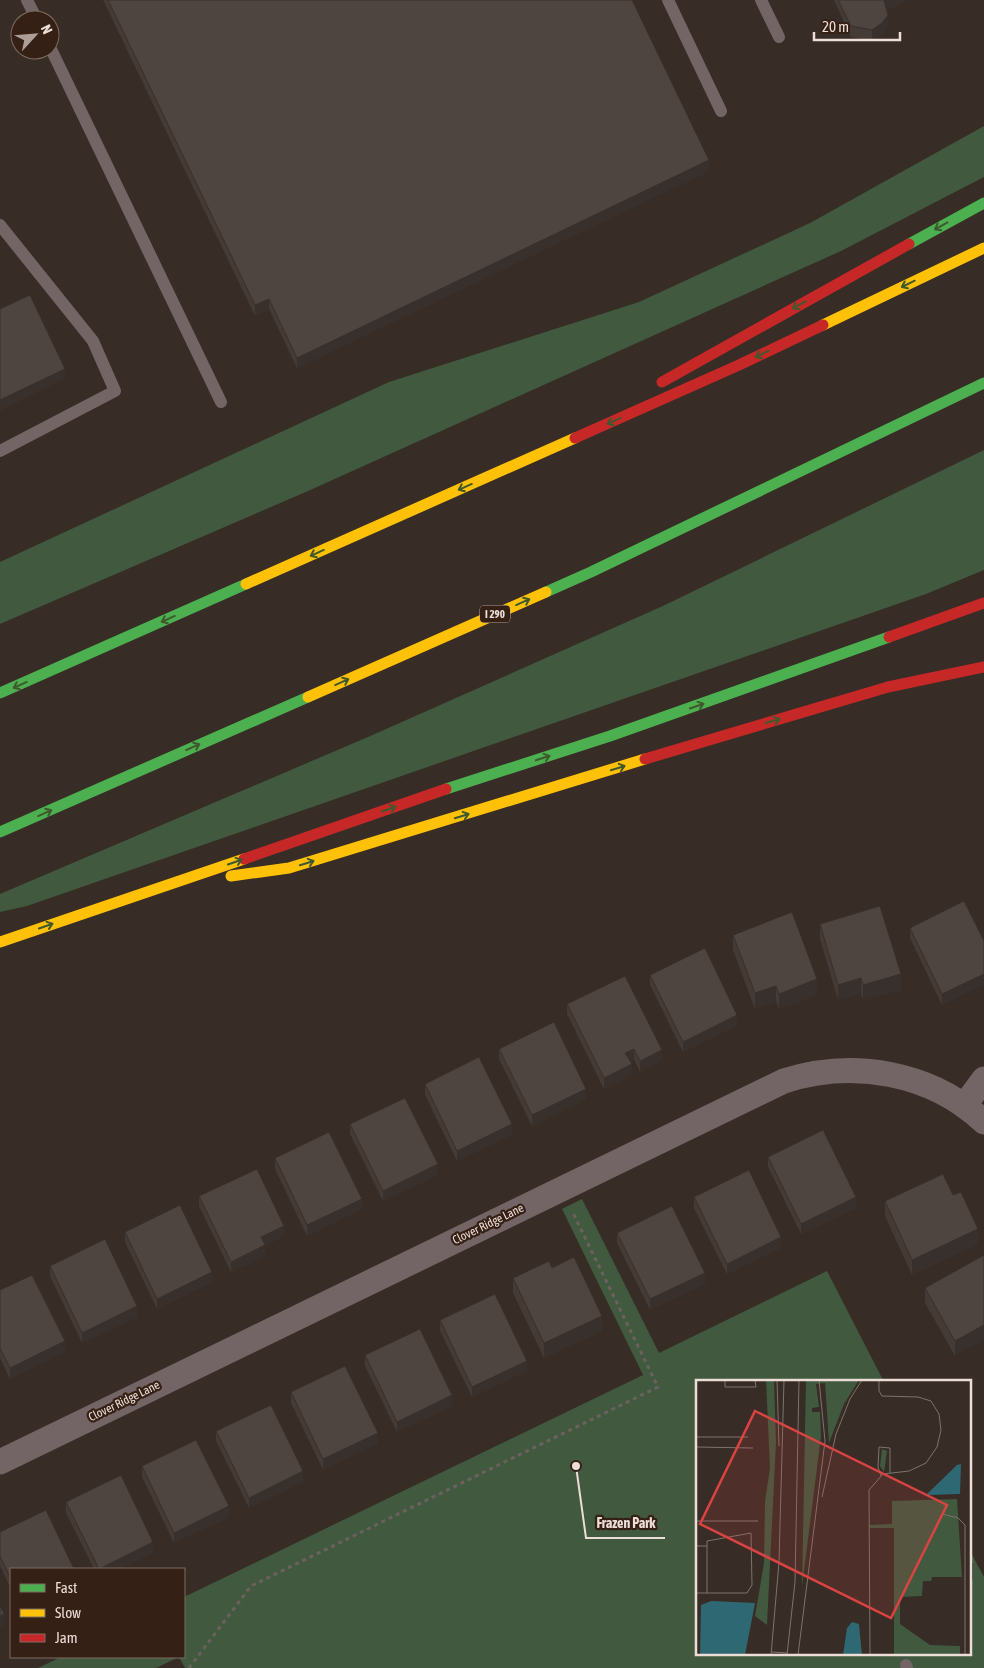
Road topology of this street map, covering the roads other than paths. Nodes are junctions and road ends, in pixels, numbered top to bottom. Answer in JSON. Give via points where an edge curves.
{"nodes":[{"id":1,"x":668,"y":0,"type":"edge"},
{"id":2,"x":761,"y":0,"type":"edge"},
{"id":3,"x":779,"y":37,"type":"dead end"},
{"id":4,"x":56,"y":60,"type":"edge"},
{"id":5,"x":722,"y":111,"type":"dead end"},
{"id":6,"x":984,"y":202,"type":"edge"},
{"id":7,"x":0,"y":225,"type":"edge"},
{"id":8,"x":984,"y":248,"type":"edge"},
{"id":9,"x":984,"y":383,"type":"edge"},
{"id":10,"x":656,"y":386,"type":"dead end"},
{"id":11,"x":222,"y":402,"type":"dead end"},
{"id":12,"x":622,"y":405,"type":"dead end"},
{"id":13,"x":0,"y":450,"type":"edge"},
{"id":14,"x":510,"y":468,"type":"junction"},
{"id":15,"x":984,"y":604,"type":"edge"},
{"id":16,"x":984,"y":667,"type":"edge"},
{"id":17,"x":0,"y":693,"type":"edge"},
{"id":18,"x":0,"y":832,"type":"edge"},
{"id":19,"x":172,"y":883,"type":"junction"},
{"id":20,"x":0,"y":942,"type":"edge"},
{"id":21,"x":984,"y":1079,"type":"edge"},
{"id":22,"x":964,"y":1106,"type":"junction"},
{"id":23,"x":984,"y":1122,"type":"edge"},
{"id":24,"x":0,"y":1462,"type":"edge"}],
"edges":[{"from":1,"to":5,"type":"lane"},
{"from":2,"to":3,"type":"lane"},
{"from":4,"to":11,"type":"lane"},
{"from":6,"to":10,"type":"highway","one_way":true},
{"from":7,"to":13,"type":"lane","via":[[93,341],[116,391]]},
{"from":8,"to":14,"type":"highway","one_way":true,"via":[[739,365]]},
{"from":18,"to":9,"type":"highway","number":"I 290","one_way":true,"via":[[591,572]]},
{"from":12,"to":14,"type":"highway"},
{"from":14,"to":17,"type":"highway","one_way":true},
{"from":19,"to":15,"type":"highway","one_way":true,"via":[[610,736]]},
{"from":19,"to":16,"type":"highway","one_way":true,"via":[[289,868],[699,742],[879,690]]},
{"from":20,"to":19,"type":"highway","one_way":true},
{"from":21,"to":22,"type":"street"},
{"from":22,"to":23,"type":"street","name":"Clover Ridge Lane"},
{"from":22,"to":24,"type":"street","name":"Clover Ridge Lane","via":[[945,1093],[885,1072],[839,1070],[784,1081]]}]}
